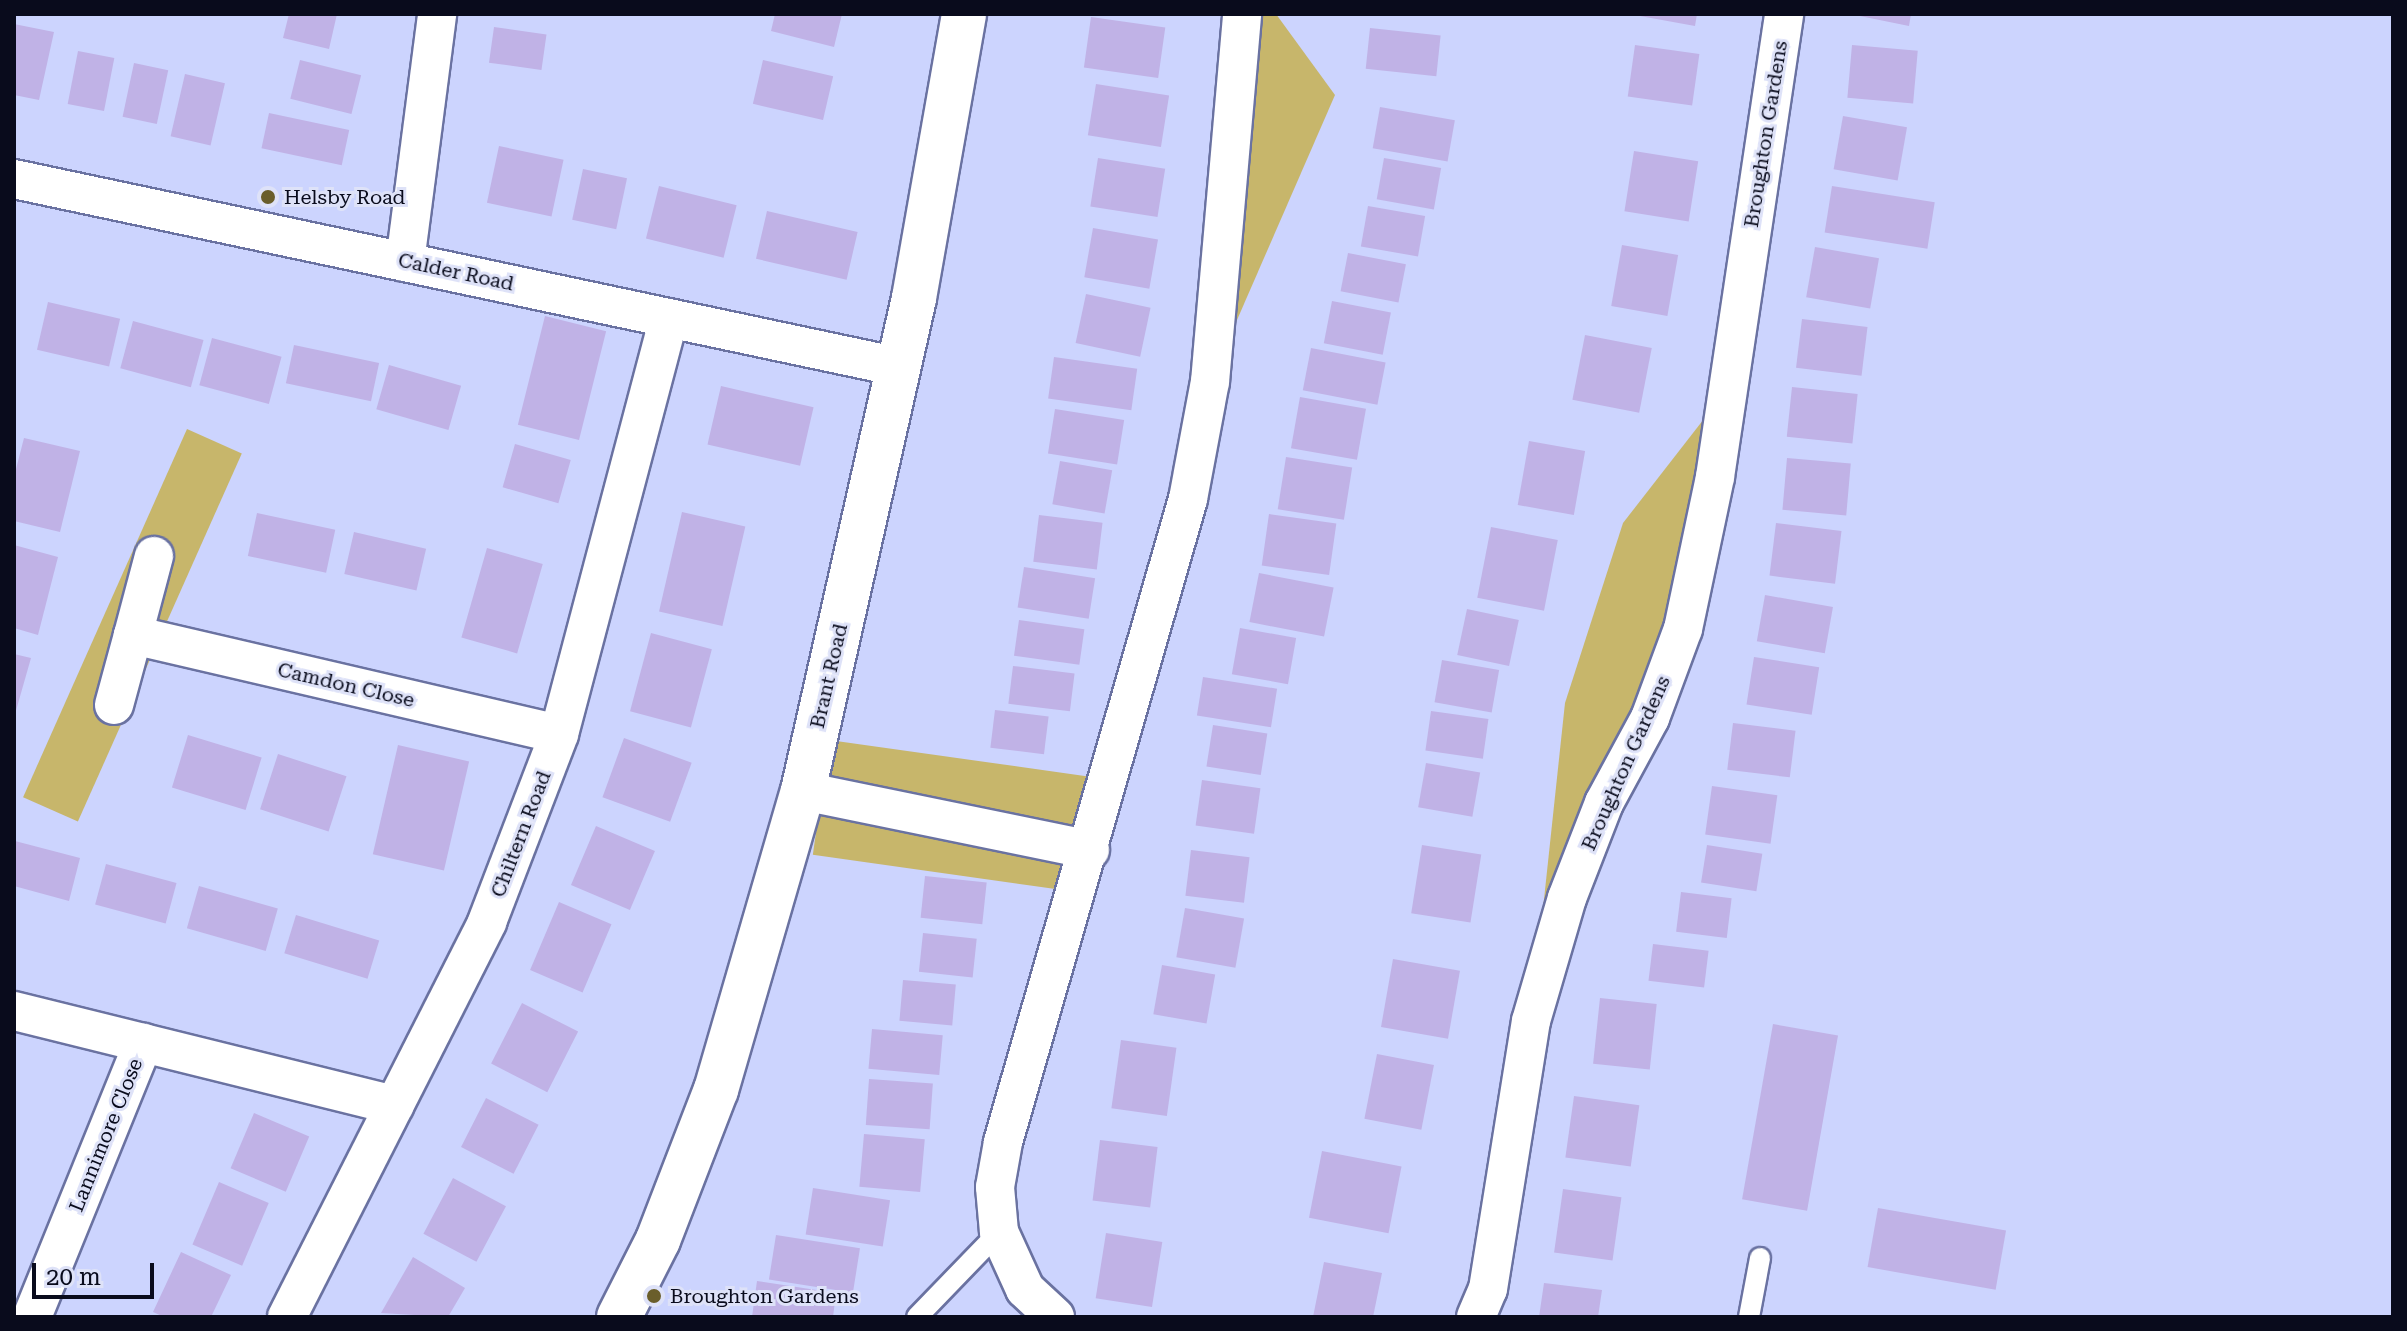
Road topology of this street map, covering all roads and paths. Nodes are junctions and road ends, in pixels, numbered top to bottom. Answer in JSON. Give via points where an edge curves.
{"nodes":[{"id":1,"x":437,"y":14,"type":"edge"},
{"id":2,"x":964,"y":14,"type":"edge"},
{"id":3,"x":1242,"y":14,"type":"edge"},
{"id":4,"x":1784,"y":14,"type":"edge"},
{"id":5,"x":14,"y":179,"type":"edge"},
{"id":6,"x":405,"y":262,"type":"junction"},
{"id":7,"x":669,"y":318,"type":"junction"},
{"id":8,"x":899,"y":367,"type":"junction"},
{"id":9,"x":154,"y":556,"type":"dead end"},
{"id":10,"x":133,"y":635,"type":"junction"},
{"id":11,"x":114,"y":705,"type":"dead end"},
{"id":12,"x":559,"y":734,"type":"junction"},
{"id":13,"x":810,"y":793,"type":"junction"},
{"id":14,"x":1090,"y":850,"type":"junction"},
{"id":15,"x":14,"y":1011,"type":"edge"},
{"id":16,"x":143,"y":1043,"type":"junction"},
{"id":17,"x":395,"y":1105,"type":"junction"},
{"id":18,"x":999,"y":1232,"type":"junction"},
{"id":19,"x":1760,"y":1258,"type":"dead end"},
{"id":20,"x":32,"y":1317,"type":"edge"},
{"id":21,"x":287,"y":1317,"type":"edge"},
{"id":22,"x":619,"y":1317,"type":"edge"},
{"id":23,"x":917,"y":1317,"type":"edge"},
{"id":24,"x":1055,"y":1317,"type":"edge"},
{"id":25,"x":1476,"y":1317,"type":"edge"},
{"id":26,"x":1749,"y":1317,"type":"edge"}],
"edges":[{"from":1,"to":6,"type":"street"},
{"from":2,"to":8,"type":"street","name":"Brant Road"},
{"from":3,"to":14,"type":"street","via":[[1210,382],[1188,499]]},
{"from":4,"to":25,"type":"street","name":"Broughton Gardens","via":[[1715,477],[1683,629],[1650,718],[1604,803],[1567,898],[1531,1021],[1491,1274]]},
{"from":5,"to":6,"type":"street","name":"Calder Road"},
{"from":6,"to":7,"type":"street","name":"Calder Road"},
{"from":7,"to":8,"type":"street","name":"Calder Road"},
{"from":7,"to":12,"type":"street","name":"Chiltern Road"},
{"from":8,"to":13,"type":"street","name":"Brant Road"},
{"from":9,"to":10,"type":"street"},
{"from":10,"to":11,"type":"street"},
{"from":10,"to":12,"type":"street","name":"Camdon Close"},
{"from":12,"to":17,"type":"street","name":"Chiltern Road","via":[[487,922]]},
{"from":13,"to":14,"type":"street"},
{"from":13,"to":22,"type":"street","name":"Brant Road","via":[[716,1090],[658,1240]]},
{"from":14,"to":18,"type":"street","via":[[1003,1142],[995,1187]]},
{"from":15,"to":16,"type":"street","name":"Lannimore Close"},
{"from":16,"to":17,"type":"street","name":"Lannimore Close"},
{"from":16,"to":20,"type":"street","name":"Lannimore Close"},
{"from":17,"to":21,"type":"street","name":"Chiltern Road"},
{"from":18,"to":23,"type":"lane"},
{"from":18,"to":24,"type":"street","via":[[1025,1289]]},
{"from":19,"to":26,"type":"lane"}]}
